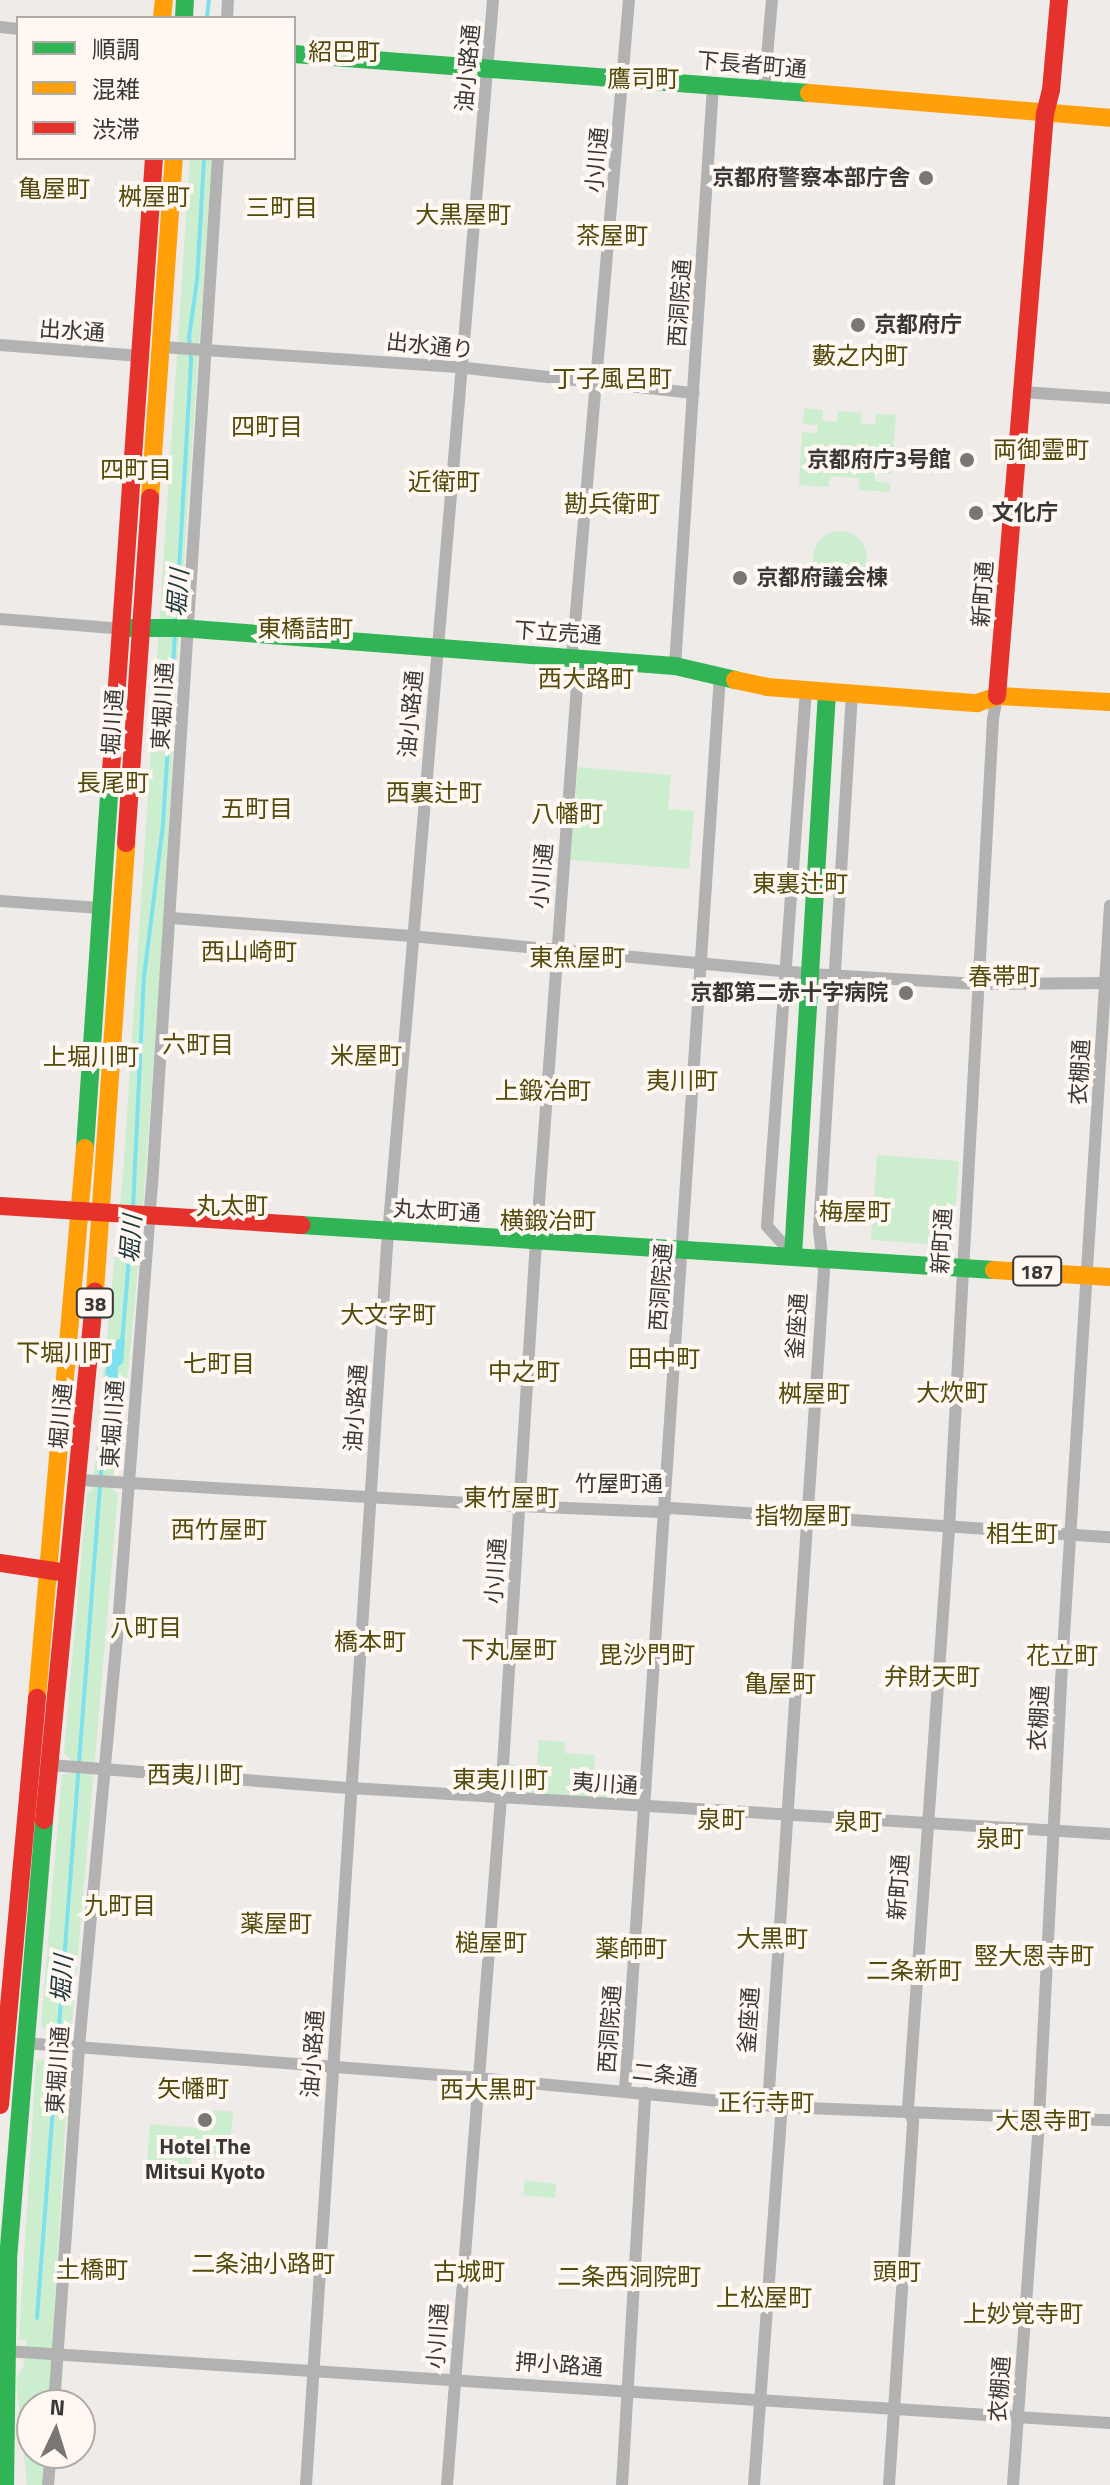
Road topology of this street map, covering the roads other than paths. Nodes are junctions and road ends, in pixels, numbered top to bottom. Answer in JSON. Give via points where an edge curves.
{"nodes":[{"id":1,"x":493,"y":0,"type":"edge"},
{"id":2,"x":629,"y":0,"type":"edge"},
{"id":3,"x":772,"y":0,"type":"edge"},
{"id":4,"x":1059,"y":0,"type":"edge"},
{"id":5,"x":296,"y":54,"type":"edge"},
{"id":6,"x":488,"y":67,"type":"junction"},
{"id":7,"x":625,"y":77,"type":"junction"},
{"id":8,"x":713,"y":86,"type":"junction"},
{"id":9,"x":764,"y":91,"type":"junction"},
{"id":10,"x":1045,"y":114,"type":"junction"},
{"id":11,"x":1110,"y":118,"type":"edge"},
{"id":12,"x":154,"y":160,"type":"edge"},
{"id":13,"x":174,"y":160,"type":"edge"},
{"id":14,"x":218,"y":160,"type":"edge"},
{"id":15,"x":0,"y":345,"type":"edge"},
{"id":16,"x":169,"y":347,"type":"junction"},
{"id":17,"x":204,"y":349,"type":"junction"},
{"id":18,"x":141,"y":356,"type":"junction"},
{"id":19,"x":463,"y":368,"type":"junction"},
{"id":20,"x":597,"y":384,"type":"junction"},
{"id":21,"x":1022,"y":392,"type":"junction"},
{"id":22,"x":694,"y":393,"type":"junction"},
{"id":23,"x":1110,"y":398,"type":"edge"},
{"id":24,"x":0,"y":619,"type":"edge"},
{"id":25,"x":151,"y":626,"type":"junction"},
{"id":26,"x":184,"y":628,"type":"junction"},
{"id":27,"x":123,"y":629,"type":"junction"},
{"id":28,"x":438,"y":648,"type":"junction"},
{"id":29,"x":575,"y":658,"type":"junction"},
{"id":30,"x":675,"y":666,"type":"junction"},
{"id":31,"x":720,"y":676,"type":"junction"},
{"id":32,"x":806,"y":690,"type":"junction"},
{"id":33,"x":827,"y":692,"type":"junction"},
{"id":34,"x":852,"y":694,"type":"junction"},
{"id":35,"x":997,"y":696,"type":"junction"},
{"id":36,"x":1110,"y":702,"type":"edge"},
{"id":37,"x":0,"y":901,"type":"edge"},
{"id":38,"x":1110,"y":906,"type":"edge"},
{"id":39,"x":101,"y":908,"type":"junction"},
{"id":40,"x":171,"y":918,"type":"junction"},
{"id":41,"x":411,"y":936,"type":"junction"},
{"id":42,"x":556,"y":951,"type":"junction"},
{"id":43,"x":702,"y":963,"type":"junction"},
{"id":44,"x":786,"y":972,"type":"junction"},
{"id":45,"x":811,"y":974,"type":"junction"},
{"id":46,"x":836,"y":976,"type":"junction"},
{"id":47,"x":1107,"y":983,"type":"edge"},
{"id":48,"x":978,"y":984,"type":"junction"},
{"id":49,"x":799,"y":1149,"type":"junction"},
{"id":50,"x":825,"y":1151,"type":"junction"},
{"id":51,"x":0,"y":1206,"type":"edge"},
{"id":52,"x":81,"y":1211,"type":"junction"},
{"id":53,"x":110,"y":1213,"type":"junction"},
{"id":54,"x":145,"y":1215,"type":"junction"},
{"id":55,"x":389,"y":1232,"type":"junction"},
{"id":56,"x":536,"y":1241,"type":"junction"},
{"id":57,"x":683,"y":1249,"type":"junction"},
{"id":58,"x":793,"y":1255,"type":"junction"},
{"id":59,"x":823,"y":1257,"type":"junction"},
{"id":60,"x":965,"y":1266,"type":"junction"},
{"id":61,"x":1089,"y":1275,"type":"junction"},
{"id":62,"x":1110,"y":1277,"type":"edge"},
{"id":63,"x":86,"y":1480,"type":"junction"},
{"id":64,"x":124,"y":1482,"type":"junction"},
{"id":65,"x":370,"y":1495,"type":"junction"},
{"id":66,"x":521,"y":1506,"type":"junction"},
{"id":67,"x":666,"y":1510,"type":"junction"},
{"id":68,"x":808,"y":1518,"type":"junction"},
{"id":69,"x":949,"y":1529,"type":"junction"},
{"id":70,"x":1070,"y":1535,"type":"junction"},
{"id":71,"x":1110,"y":1537,"type":"edge"},
{"id":72,"x":0,"y":1563,"type":"edge"},
{"id":73,"x":51,"y":1570,"type":"junction"},
{"id":74,"x":71,"y":1573,"type":"junction"},
{"id":75,"x":50,"y":1765,"type":"junction"},
{"id":76,"x":100,"y":1767,"type":"junction"},
{"id":77,"x":351,"y":1788,"type":"junction"},
{"id":78,"x":501,"y":1797,"type":"junction"},
{"id":79,"x":646,"y":1807,"type":"junction"},
{"id":80,"x":787,"y":1816,"type":"junction"},
{"id":81,"x":928,"y":1825,"type":"junction"},
{"id":82,"x":1053,"y":1833,"type":"junction"},
{"id":83,"x":1110,"y":1834,"type":"edge"},
{"id":84,"x":24,"y":2043,"type":"junction"},
{"id":85,"x":74,"y":2046,"type":"junction"},
{"id":86,"x":332,"y":2067,"type":"junction"},
{"id":87,"x":477,"y":2078,"type":"junction"},
{"id":88,"x":625,"y":2091,"type":"junction"},
{"id":89,"x":645,"y":2093,"type":"junction"},
{"id":90,"x":0,"y":2105,"type":"edge"},
{"id":91,"x":768,"y":2105,"type":"junction"},
{"id":92,"x":782,"y":2107,"type":"junction"},
{"id":93,"x":909,"y":2114,"type":"junction"},
{"id":94,"x":1039,"y":2118,"type":"junction"},
{"id":95,"x":1110,"y":2120,"type":"edge"},
{"id":96,"x":5,"y":2351,"type":"junction"},
{"id":97,"x":54,"y":2355,"type":"junction"},
{"id":98,"x":312,"y":2373,"type":"junction"},
{"id":99,"x":455,"y":2382,"type":"junction"},
{"id":100,"x":54,"y":2389,"type":"edge"},
{"id":101,"x":627,"y":2394,"type":"junction"},
{"id":102,"x":759,"y":2402,"type":"junction"},
{"id":103,"x":894,"y":2410,"type":"junction"},
{"id":104,"x":1018,"y":2418,"type":"junction"},
{"id":105,"x":1110,"y":2423,"type":"edge"},
{"id":106,"x":2,"y":2447,"type":"edge"},
{"id":107,"x":5,"y":2485,"type":"edge"},
{"id":108,"x":306,"y":2485,"type":"edge"},
{"id":109,"x":447,"y":2485,"type":"edge"},
{"id":110,"x":622,"y":2485,"type":"edge"},
{"id":111,"x":754,"y":2485,"type":"edge"},
{"id":112,"x":889,"y":2485,"type":"edge"},
{"id":113,"x":1013,"y":2485,"type":"edge"}],
"edges":[{"from":1,"to":6,"type":"street","name":"油小路通"},
{"from":2,"to":7,"type":"street","name":"小川通"},
{"from":3,"to":9,"type":"street"},
{"from":4,"to":10,"type":"main road","name":"新町通"},
{"from":5,"to":6,"type":"main road","name":"下長者町通"},
{"from":6,"to":7,"type":"main road","name":"下長者町通"},
{"from":6,"to":19,"type":"street","name":"油小路通"},
{"from":7,"to":8,"type":"main road","name":"下長者町通"},
{"from":7,"to":20,"type":"street","name":"小川通"},
{"from":8,"to":9,"type":"main road","name":"下長者町通"},
{"from":8,"to":22,"type":"street","name":"西洞院通"},
{"from":9,"to":10,"type":"main road","name":"下長者町通"},
{"from":10,"to":11,"type":"main road","name":"下長者町通"},
{"from":10,"to":21,"type":"main road","name":"新町通"},
{"from":12,"to":18,"type":"main road","name":"堀川通","number":"38"},
{"from":13,"to":16,"type":"main road","name":"堀川通","number":"38"},
{"from":14,"to":17,"type":"street","name":"東堀川通"},
{"from":15,"to":18,"type":"street","name":"出水通"},
{"from":16,"to":17,"type":"street","name":"出水通り"},
{"from":16,"to":25,"type":"main road","name":"堀川通","number":"38"},
{"from":17,"to":19,"type":"street","name":"出水通り"},
{"from":17,"to":26,"type":"street","name":"東堀川通"},
{"from":18,"to":27,"type":"main road","name":"堀川通","number":"38"},
{"from":19,"to":20,"type":"street","name":"出水通り"},
{"from":19,"to":28,"type":"street","name":"油小路通"},
{"from":20,"to":22,"type":"street","name":"出水通り"},
{"from":20,"to":29,"type":"street","name":"小川通"},
{"from":21,"to":23,"type":"street"},
{"from":21,"to":35,"type":"main road","name":"新町通"},
{"from":22,"to":30,"type":"street","name":"西洞院通"},
{"from":24,"to":27,"type":"street","name":"下立売通"},
{"from":25,"to":26,"type":"main road","name":"下立売通"},
{"from":25,"to":27,"type":"main road","name":"下立売通"},
{"from":25,"to":53,"type":"main road","name":"堀川通","number":"38"},
{"from":26,"to":28,"type":"main road","name":"下立売通"},
{"from":26,"to":40,"type":"street","name":"東堀川通"},
{"from":27,"to":39,"type":"main road","name":"堀川通","number":"38"},
{"from":28,"to":29,"type":"main road","name":"下立売通"},
{"from":28,"to":41,"type":"street","name":"油小路通"},
{"from":29,"to":30,"type":"main road","name":"下立売通"},
{"from":29,"to":42,"type":"street","name":"小川通"},
{"from":30,"to":31,"type":"main road","name":"下立売通"},
{"from":31,"to":32,"type":"main road","name":"下立売通"},
{"from":31,"to":43,"type":"street","name":"西洞院通"},
{"from":32,"to":33,"type":"main road","name":"下立売通"},
{"from":32,"to":44,"type":"street"},
{"from":33,"to":34,"type":"main road","name":"下立売通"},
{"from":33,"to":45,"type":"main road"},
{"from":34,"to":35,"type":"main road","name":"下立売通","via":[[977,703]]},
{"from":34,"to":46,"type":"street","name":"釜座通"},
{"from":35,"to":36,"type":"main road","name":"下立売通"},
{"from":35,"to":48,"type":"street","name":"新町通"},
{"from":37,"to":39,"type":"street"},
{"from":38,"to":47,"type":"street","name":"衣棚通"},
{"from":39,"to":52,"type":"main road","name":"堀川通","number":"38"},
{"from":40,"to":41,"type":"street"},
{"from":40,"to":54,"type":"street","name":"東堀川通"},
{"from":41,"to":42,"type":"street"},
{"from":41,"to":55,"type":"street","name":"油小路通"},
{"from":42,"to":43,"type":"street"},
{"from":42,"to":56,"type":"street","name":"小川通"},
{"from":43,"to":44,"type":"street"},
{"from":43,"to":57,"type":"street","name":"西洞院通"},
{"from":44,"to":45,"type":"street"},
{"from":44,"to":58,"type":"street","via":[[767,1226]]},
{"from":45,"to":46,"type":"street"},
{"from":45,"to":49,"type":"main road"},
{"from":46,"to":48,"type":"street"},
{"from":46,"to":50,"type":"street","name":"釜座通"},
{"from":47,"to":48,"type":"street"},
{"from":47,"to":61,"type":"street","name":"衣棚通"},
{"from":48,"to":60,"type":"street","name":"新町通"},
{"from":49,"to":50,"type":"street"},
{"from":49,"to":58,"type":"main road"},
{"from":50,"to":59,"type":"street","name":"釜座通","via":[[819,1230]]},
{"from":51,"to":52,"type":"main road","name":"丸太町通","number":"187"},
{"from":52,"to":53,"type":"main road","name":"丸太町通","number":"187"},
{"from":52,"to":73,"type":"main road","name":"堀川通","number":"38"},
{"from":53,"to":54,"type":"main road","name":"丸太町通","number":"187"},
{"from":53,"to":63,"type":"main road","name":"堀川通","number":"38"},
{"from":54,"to":55,"type":"main road","name":"丸太町通","number":"187"},
{"from":54,"to":64,"type":"street","name":"東堀川通"},
{"from":55,"to":56,"type":"main road","name":"丸太町通","number":"187"},
{"from":55,"to":65,"type":"street","name":"油小路通"},
{"from":56,"to":57,"type":"main road","name":"丸太町通","number":"187"},
{"from":56,"to":66,"type":"street","name":"小川通"},
{"from":57,"to":58,"type":"main road","name":"丸太町通","number":"187"},
{"from":57,"to":67,"type":"street","name":"西洞院通"},
{"from":58,"to":59,"type":"main road","name":"丸太町通","number":"187"},
{"from":59,"to":60,"type":"main road","name":"丸太町通","number":"187"},
{"from":59,"to":68,"type":"street","name":"釜座通"},
{"from":60,"to":61,"type":"main road","name":"丸太町通","number":"187"},
{"from":60,"to":69,"type":"street","name":"新町通"},
{"from":61,"to":62,"type":"main road","name":"丸太町通","number":"187"},
{"from":61,"to":70,"type":"street","name":"衣棚通"},
{"from":63,"to":64,"type":"street","name":"竹屋町通"},
{"from":63,"to":74,"type":"main road","name":"堀川通","number":"38"},
{"from":64,"to":65,"type":"street","name":"竹屋町通"},
{"from":64,"to":76,"type":"street","name":"東堀川通"},
{"from":65,"to":66,"type":"street","name":"竹屋町通"},
{"from":65,"to":77,"type":"street","name":"油小路通"},
{"from":66,"to":67,"type":"street","name":"竹屋町通"},
{"from":66,"to":78,"type":"street","name":"小川通"},
{"from":67,"to":68,"type":"street","name":"竹屋町通"},
{"from":67,"to":79,"type":"street","name":"西洞院通"},
{"from":68,"to":69,"type":"street","name":"竹屋町通"},
{"from":68,"to":80,"type":"street","name":"釜座通"},
{"from":69,"to":70,"type":"street","name":"竹屋町通"},
{"from":69,"to":81,"type":"street","name":"新町通"},
{"from":70,"to":71,"type":"street","name":"竹屋町通"},
{"from":70,"to":82,"type":"street","name":"衣棚通"},
{"from":72,"to":73,"type":"main road"},
{"from":73,"to":74,"type":"main road"},
{"from":73,"to":90,"type":"main road","name":"堀川通","number":"38"},
{"from":74,"to":75,"type":"main road","name":"堀川通","number":"38"},
{"from":75,"to":76,"type":"street","name":"夷川通"},
{"from":75,"to":84,"type":"main road","name":"堀川通","number":"38"},
{"from":76,"to":77,"type":"street","name":"夷川通"},
{"from":76,"to":85,"type":"street","name":"東堀川通"},
{"from":77,"to":78,"type":"street","name":"夷川通"},
{"from":77,"to":86,"type":"street","name":"油小路通"},
{"from":78,"to":79,"type":"street","name":"夷川通"},
{"from":78,"to":87,"type":"street","name":"小川通"},
{"from":79,"to":80,"type":"street","name":"夷川通"},
{"from":79,"to":88,"type":"street","name":"西洞院通"},
{"from":80,"to":81,"type":"street","name":"夷川通"},
{"from":80,"to":91,"type":"street","name":"釜座通"},
{"from":81,"to":82,"type":"street","name":"夷川通"},
{"from":81,"to":93,"type":"street","name":"新町通"},
{"from":82,"to":83,"type":"street","name":"夷川通"},
{"from":82,"to":94,"type":"street","name":"衣棚通"},
{"from":84,"to":85,"type":"street","name":"二条通"},
{"from":84,"to":96,"type":"main road","name":"堀川通","number":"38"},
{"from":85,"to":86,"type":"street","name":"二条通"},
{"from":85,"to":97,"type":"street","name":"東堀川通"},
{"from":86,"to":87,"type":"street","name":"二条通"},
{"from":86,"to":98,"type":"street","name":"油小路通"},
{"from":87,"to":88,"type":"street","name":"二条通"},
{"from":87,"to":99,"type":"street","name":"小川通"},
{"from":88,"to":89,"type":"street","name":"二条通"},
{"from":89,"to":91,"type":"street","name":"二条通"},
{"from":89,"to":101,"type":"street","name":"西洞院通"},
{"from":91,"to":92,"type":"street","name":"二条通"},
{"from":92,"to":93,"type":"street","name":"二条通"},
{"from":92,"to":102,"type":"street"},
{"from":93,"to":94,"type":"street","name":"二条通"},
{"from":93,"to":103,"type":"street","name":"新町通","via":[[913,2121]]},
{"from":94,"to":95,"type":"street","name":"二条通"},
{"from":94,"to":104,"type":"street","name":"衣棚通"},
{"from":96,"to":97,"type":"street","name":"押小路通"},
{"from":96,"to":106,"type":"main road","name":"堀川通","number":"38"},
{"from":97,"to":98,"type":"street","name":"押小路通"},
{"from":97,"to":100,"type":"street","name":"東堀川通"},
{"from":98,"to":99,"type":"street","name":"押小路通"},
{"from":98,"to":108,"type":"street","name":"油小路通"},
{"from":99,"to":101,"type":"street","name":"押小路通"},
{"from":99,"to":109,"type":"street","name":"小川通"},
{"from":101,"to":102,"type":"street","name":"押小路通"},
{"from":101,"to":110,"type":"street","name":"西洞院通"},
{"from":102,"to":103,"type":"street","name":"押小路通"},
{"from":102,"to":111,"type":"street"},
{"from":103,"to":104,"type":"street","name":"押小路通"},
{"from":103,"to":112,"type":"street","name":"新町通"},
{"from":104,"to":105,"type":"street","name":"押小路通"},
{"from":104,"to":113,"type":"street","name":"衣棚通"},
{"from":106,"to":107,"type":"main road","name":"堀川通"}]}
